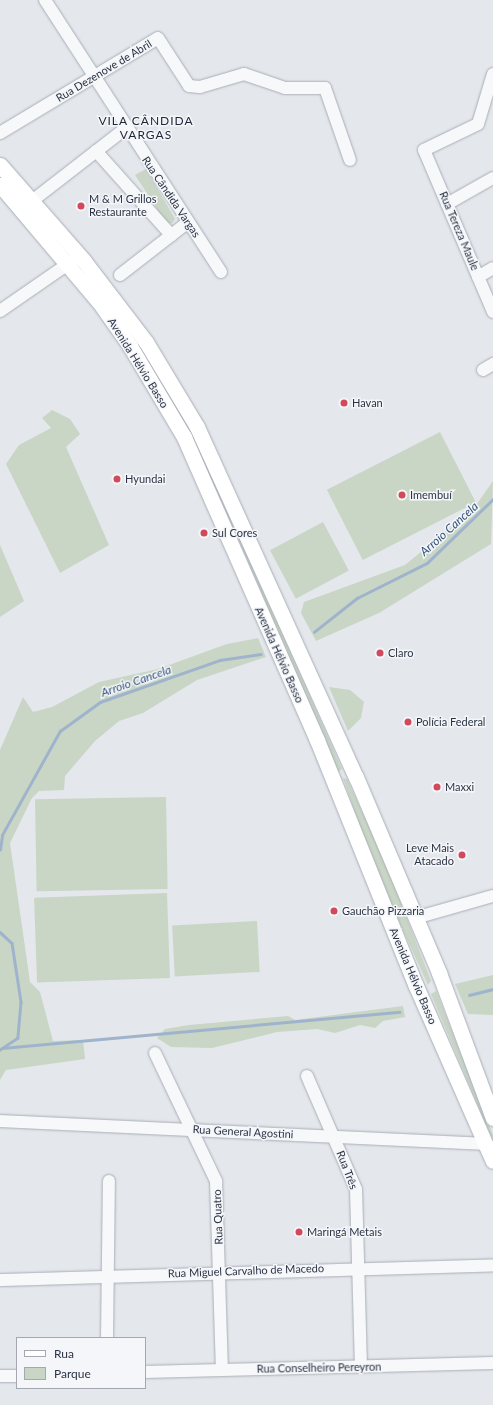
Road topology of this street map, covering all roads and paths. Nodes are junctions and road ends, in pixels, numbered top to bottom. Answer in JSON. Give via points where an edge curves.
{"nodes":[{"id":1,"x":45,"y":0,"type":"edge"},
{"id":2,"x":92,"y":78,"type":"junction"},
{"id":3,"x":492,"y":80,"type":"edge"},
{"id":4,"x":126,"y":128,"type":"junction"},
{"id":5,"x":0,"y":133,"type":"edge"},
{"id":6,"x":96,"y":151,"type":"junction"},
{"id":7,"x":350,"y":160,"type":"dead end"},
{"id":8,"x":0,"y":165,"type":"edge"},
{"id":9,"x":493,"y":178,"type":"edge"},
{"id":10,"x":0,"y":185,"type":"edge"},
{"id":11,"x":32,"y":201,"type":"junction"},
{"id":12,"x":447,"y":204,"type":"junction"},
{"id":13,"x":188,"y":222,"type":"junction"},
{"id":14,"x":171,"y":235,"type":"junction"},
{"id":15,"x":74,"y":260,"type":"junction"},
{"id":16,"x":493,"y":268,"type":"edge"},
{"id":17,"x":221,"y":272,"type":"dead end"},
{"id":18,"x":120,"y":275,"type":"dead end"},
{"id":19,"x":478,"y":277,"type":"junction"},
{"id":20,"x":0,"y":311,"type":"edge"},
{"id":21,"x":493,"y":312,"type":"edge"},
{"id":22,"x":356,"y":777,"type":"junction"},
{"id":23,"x":333,"y":786,"type":"junction"},
{"id":24,"x":493,"y":896,"type":"edge"},
{"id":25,"x":415,"y":918,"type":"junction"},
{"id":26,"x":439,"y":973,"type":"junction"},
{"id":27,"x":416,"y":986,"type":"junction"},
{"id":28,"x":155,"y":1053,"type":"dead end"},
{"id":29,"x":307,"y":1076,"type":"dead end"},
{"id":30,"x":493,"y":1118,"type":"edge"},
{"id":31,"x":0,"y":1121,"type":"edge"},
{"id":32,"x":192,"y":1130,"type":"junction"},
{"id":33,"x":333,"y":1137,"type":"junction"},
{"id":34,"x":486,"y":1144,"type":"junction"},
{"id":35,"x":493,"y":1161,"type":"edge"},
{"id":36,"x":109,"y":1181,"type":"dead end"},
{"id":37,"x":493,"y":1265,"type":"edge"},
{"id":38,"x":358,"y":1268,"type":"junction"},
{"id":39,"x":219,"y":1271,"type":"junction"},
{"id":40,"x":108,"y":1276,"type":"junction"},
{"id":41,"x":0,"y":1280,"type":"edge"},
{"id":42,"x":107,"y":1337,"type":"edge"},
{"id":43,"x":493,"y":1364,"type":"edge"},
{"id":44,"x":361,"y":1367,"type":"junction"},
{"id":45,"x":222,"y":1370,"type":"junction"},
{"id":46,"x":146,"y":1372,"type":"edge"},
{"id":47,"x":0,"y":1376,"type":"edge"},
{"id":48,"x":16,"y":1376,"type":"edge"}],
"edges":[{"from":1,"to":2,"type":"street","name":"Rua Cândida Vargas"},
{"from":2,"to":4,"type":"street","name":"Rua Cândida Vargas"},
{"from":2,"to":5,"type":"street","name":"Rua Dezenove de Abril"},
{"from":2,"to":7,"type":"street","name":"Rua Dezenove de Abril","via":[[158,38],[189,86],[200,87],[244,74],[285,88],[318,85],[325,88]]},
{"from":3,"to":12,"type":"street","name":"Rua Tereza Maule","via":[[478,124],[424,150]]},
{"from":4,"to":6,"type":"street"},
{"from":4,"to":13,"type":"street","name":"Rua Cândida Vargas"},
{"from":6,"to":11,"type":"street"},
{"from":6,"to":14,"type":"street"},
{"from":8,"to":11,"type":"main road","name":"Avenida Hélvio Basso"},
{"from":9,"to":12,"type":"street"},
{"from":10,"to":15,"type":"main road","name":"Avenida Hélvio Basso"},
{"from":11,"to":15,"type":"main road","name":"Avenida Hélvio Basso"},
{"from":12,"to":19,"type":"street","name":"Rua Tereza Maule"},
{"from":13,"to":14,"type":"street"},
{"from":13,"to":17,"type":"street","name":"Rua Cândida Vargas"},
{"from":14,"to":18,"type":"street"},
{"from":15,"to":20,"type":"street"},
{"from":15,"to":22,"type":"main road","name":"Avenida Hélvio Basso","via":[[146,342],[198,427]]},
{"from":15,"to":23,"type":"main road","name":"Avenida Hélvio Basso","via":[[130,346],[184,437],[317,740]]},
{"from":16,"to":19,"type":"street"},
{"from":19,"to":21,"type":"street","name":"Rua Tereza Maule"},
{"from":22,"to":23,"type":"main road","via":[[342,774]]},
{"from":22,"to":25,"type":"main road","name":"Avenida Hélvio Basso"},
{"from":23,"to":27,"type":"main road","name":"Avenida Hélvio Basso"},
{"from":24,"to":25,"type":"street"},
{"from":25,"to":26,"type":"main road","name":"Avenida Hélvio Basso"},
{"from":26,"to":27,"type":"main road","via":[[432,989]]},
{"from":26,"to":30,"type":"main road","name":"Avenida Hélvio Basso"},
{"from":27,"to":34,"type":"main road","name":"Avenida Hélvio Basso"},
{"from":28,"to":32,"type":"street","name":"Rua Quatro"},
{"from":29,"to":33,"type":"street","name":"Rua Três"},
{"from":31,"to":32,"type":"street","name":"Rua General Agostini"},
{"from":32,"to":33,"type":"street","name":"Rua General Agostini"},
{"from":32,"to":39,"type":"street","name":"Rua Quatro","via":[[216,1181]]},
{"from":33,"to":34,"type":"street","name":"Rua General Agostini"},
{"from":33,"to":38,"type":"street","name":"Rua Três","via":[[356,1189]]},
{"from":34,"to":35,"type":"main road","name":"Avenida Hélvio Basso"},
{"from":36,"to":40,"type":"street"},
{"from":37,"to":38,"type":"street","name":"Rua Miguel Carvalho de Macedo"},
{"from":38,"to":39,"type":"street","name":"Rua Miguel Carvalho de Macedo"},
{"from":38,"to":44,"type":"street","name":"Rua Três"},
{"from":39,"to":40,"type":"street","name":"Rua Miguel Carvalho de Macedo"},
{"from":39,"to":45,"type":"street","name":"Rua Quatro"},
{"from":40,"to":41,"type":"street","name":"Rua Miguel Carvalho de Macedo"},
{"from":40,"to":42,"type":"street"},
{"from":43,"to":44,"type":"street","name":"Rua Conselheiro Pereyron"},
{"from":44,"to":45,"type":"street","name":"Rua Conselheiro Pereyron"},
{"from":45,"to":46,"type":"street","name":"Rua Conselheiro Pereyron"},
{"from":47,"to":48,"type":"street"}]}
